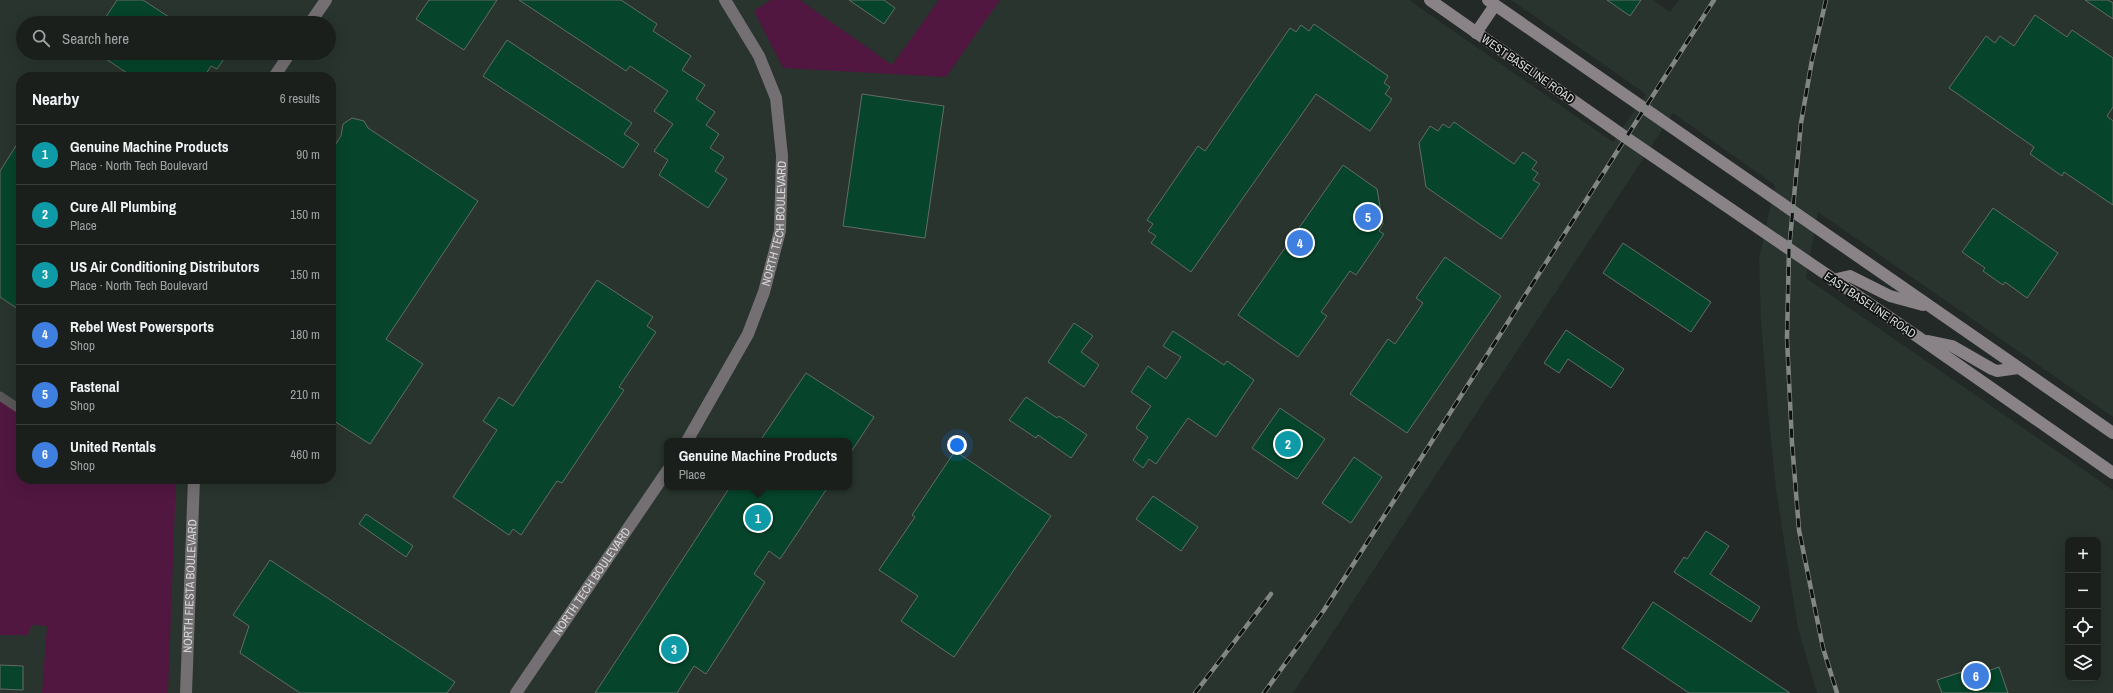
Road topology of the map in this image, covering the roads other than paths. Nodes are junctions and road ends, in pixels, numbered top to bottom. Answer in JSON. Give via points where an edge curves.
{"nodes":[{"id":1,"x":326,"y":0,"type":"edge"},
{"id":2,"x":725,"y":0,"type":"edge"},
{"id":3,"x":1430,"y":0,"type":"edge"},
{"id":4,"x":1491,"y":3,"type":"edge"},
{"id":5,"x":315,"y":16,"type":"edge"},
{"id":6,"x":1476,"y":33,"type":"junction"},
{"id":7,"x":285,"y":60,"type":"edge"},
{"id":8,"x":277,"y":72,"type":"edge"},
{"id":9,"x":1626,"y":138,"type":"joint"},
{"id":10,"x":1832,"y":280,"type":"junction"},
{"id":11,"x":1934,"y":309,"type":"junction"},
{"id":12,"x":1921,"y":339,"type":"junction"},
{"id":13,"x":2018,"y":368,"type":"junction"},
{"id":14,"x":0,"y":396,"type":"edge"},
{"id":15,"x":16,"y":407,"type":"edge"},
{"id":16,"x":2113,"y":434,"type":"edge"},
{"id":17,"x":688,"y":438,"type":"edge"},
{"id":18,"x":2113,"y":473,"type":"edge"},
{"id":19,"x":664,"y":474,"type":"edge"},
{"id":20,"x":194,"y":484,"type":"edge"},
{"id":21,"x":186,"y":693,"type":"edge"},
{"id":22,"x":516,"y":693,"type":"edge"}],
"edges":[{"from":1,"to":5,"type":"street"},
{"from":2,"to":17,"type":"street","name":"NORTH TECH BOULEVARD","via":[[759,56],[776,98],[782,156],[780,231],[764,292],[748,334]]},
{"from":3,"to":6,"type":"main road","name":"WEST BASELINE ROAD"},
{"from":4,"to":6,"type":"main road"},
{"from":4,"to":11,"type":"main road"},
{"from":6,"to":9,"type":"main road","name":"WEST BASELINE ROAD"},
{"from":7,"to":8,"type":"street"},
{"from":9,"to":10,"type":"main road","name":"EAST BASELINE ROAD"},
{"from":10,"to":11,"type":"main road","via":[[1850,276],[1890,296]]},
{"from":10,"to":12,"type":"main road","name":"EAST BASELINE ROAD"},
{"from":11,"to":13,"type":"main road"},
{"from":12,"to":13,"type":"main road","via":[[1952,346],[1998,371]]},
{"from":12,"to":18,"type":"main road","name":"EAST BASELINE ROAD"},
{"from":13,"to":16,"type":"main road"},
{"from":14,"to":15,"type":"lane"},
{"from":19,"to":22,"type":"street","name":"NORTH TECH BOULEVARD"},
{"from":20,"to":21,"type":"street","name":"NORTH FIESTA BOULEVARD"}]}
